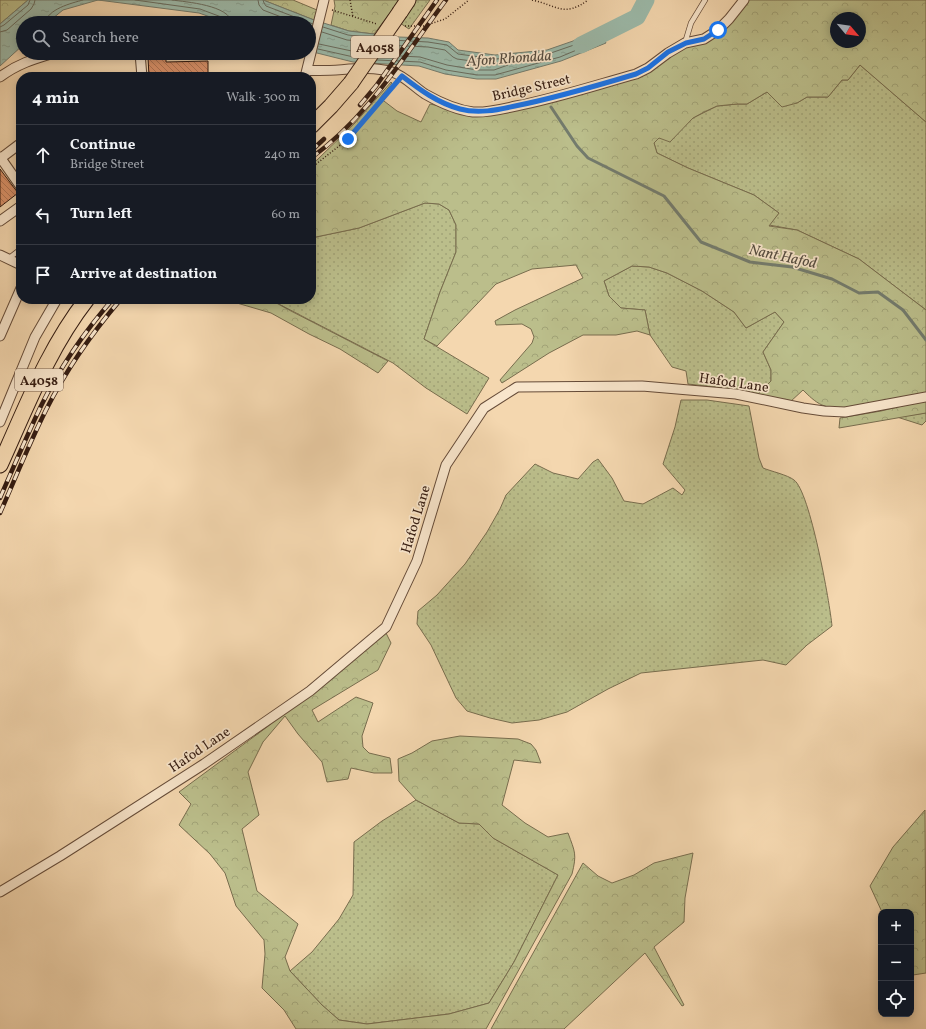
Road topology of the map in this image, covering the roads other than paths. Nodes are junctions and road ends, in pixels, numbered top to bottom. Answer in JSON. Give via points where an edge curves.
{"nodes":[{"id":1,"x":324,"y":0,"type":"edge"},
{"id":2,"x":705,"y":0,"type":"edge"},
{"id":3,"x":744,"y":0,"type":"edge"},
{"id":4,"x":404,"y":6,"type":"edge"},
{"id":5,"x":316,"y":36,"type":"edge"},
{"id":6,"x":686,"y":43,"type":"junction"},
{"id":7,"x":31,"y":60,"type":"edge"},
{"id":8,"x":141,"y":60,"type":"edge"},
{"id":9,"x":310,"y":60,"type":"edge"},
{"id":10,"x":142,"y":72,"type":"edge"},
{"id":11,"x":307,"y":72,"type":"edge"},
{"id":12,"x":316,"y":73,"type":"edge"},
{"id":13,"x":0,"y":77,"type":"edge"},
{"id":14,"x":316,"y":121,"type":"edge"},
{"id":15,"x":16,"y":146,"type":"edge"},
{"id":16,"x":0,"y":157,"type":"edge"},
{"id":17,"x":16,"y":180,"type":"edge"},
{"id":18,"x":16,"y":210,"type":"edge"},
{"id":19,"x":0,"y":221,"type":"edge"},
{"id":20,"x":16,"y":251,"type":"edge"},
{"id":21,"x":4,"y":257,"type":"edge"},
{"id":22,"x":16,"y":263,"type":"edge"},
{"id":23,"x":16,"y":299,"type":"edge"},
{"id":24,"x":54,"y":304,"type":"edge"},
{"id":25,"x":83,"y":304,"type":"edge"},
{"id":26,"x":0,"y":336,"type":"edge"},
{"id":27,"x":926,"y":397,"type":"edge"},
{"id":28,"x":0,"y":422,"type":"edge"},
{"id":29,"x":0,"y":465,"type":"edge"},
{"id":30,"x":0,"y":892,"type":"edge"}],
"edges":[{"from":1,"to":5,"type":"street"},
{"from":2,"to":6,"type":"lane","via":[[691,23]]},
{"from":3,"to":6,"type":"street","name":"Bridge Street","via":[[718,30],[704,39]]},
{"from":4,"to":14,"type":"main road","number":"A4058","bridge":true,"via":[[351,83]]},
{"from":6,"to":12,"type":"street","name":"Bridge Street","via":[[636,74],[553,98],[488,111],[460,109],[426,94],[402,76],[384,70],[355,68]]},
{"from":7,"to":13,"type":"street"},
{"from":8,"to":10,"type":"street"},
{"from":9,"to":11,"type":"street"},
{"from":15,"to":16,"type":"street"},
{"from":16,"to":17,"type":"street"},
{"from":18,"to":19,"type":"street"},
{"from":20,"to":21,"type":"lane"},
{"from":21,"to":22,"type":"street"},
{"from":23,"to":26,"type":"street"},
{"from":24,"to":28,"type":"street","via":[[35,337]]},
{"from":25,"to":29,"type":"main road","number":"A4058","via":[[46,364]]},
{"from":27,"to":30,"type":"street","name":"Hafod Lane","via":[[845,412],[803,408],[736,394],[642,386],[517,387],[484,408],[446,465],[417,561],[386,627],[310,691],[204,764]]}]}
